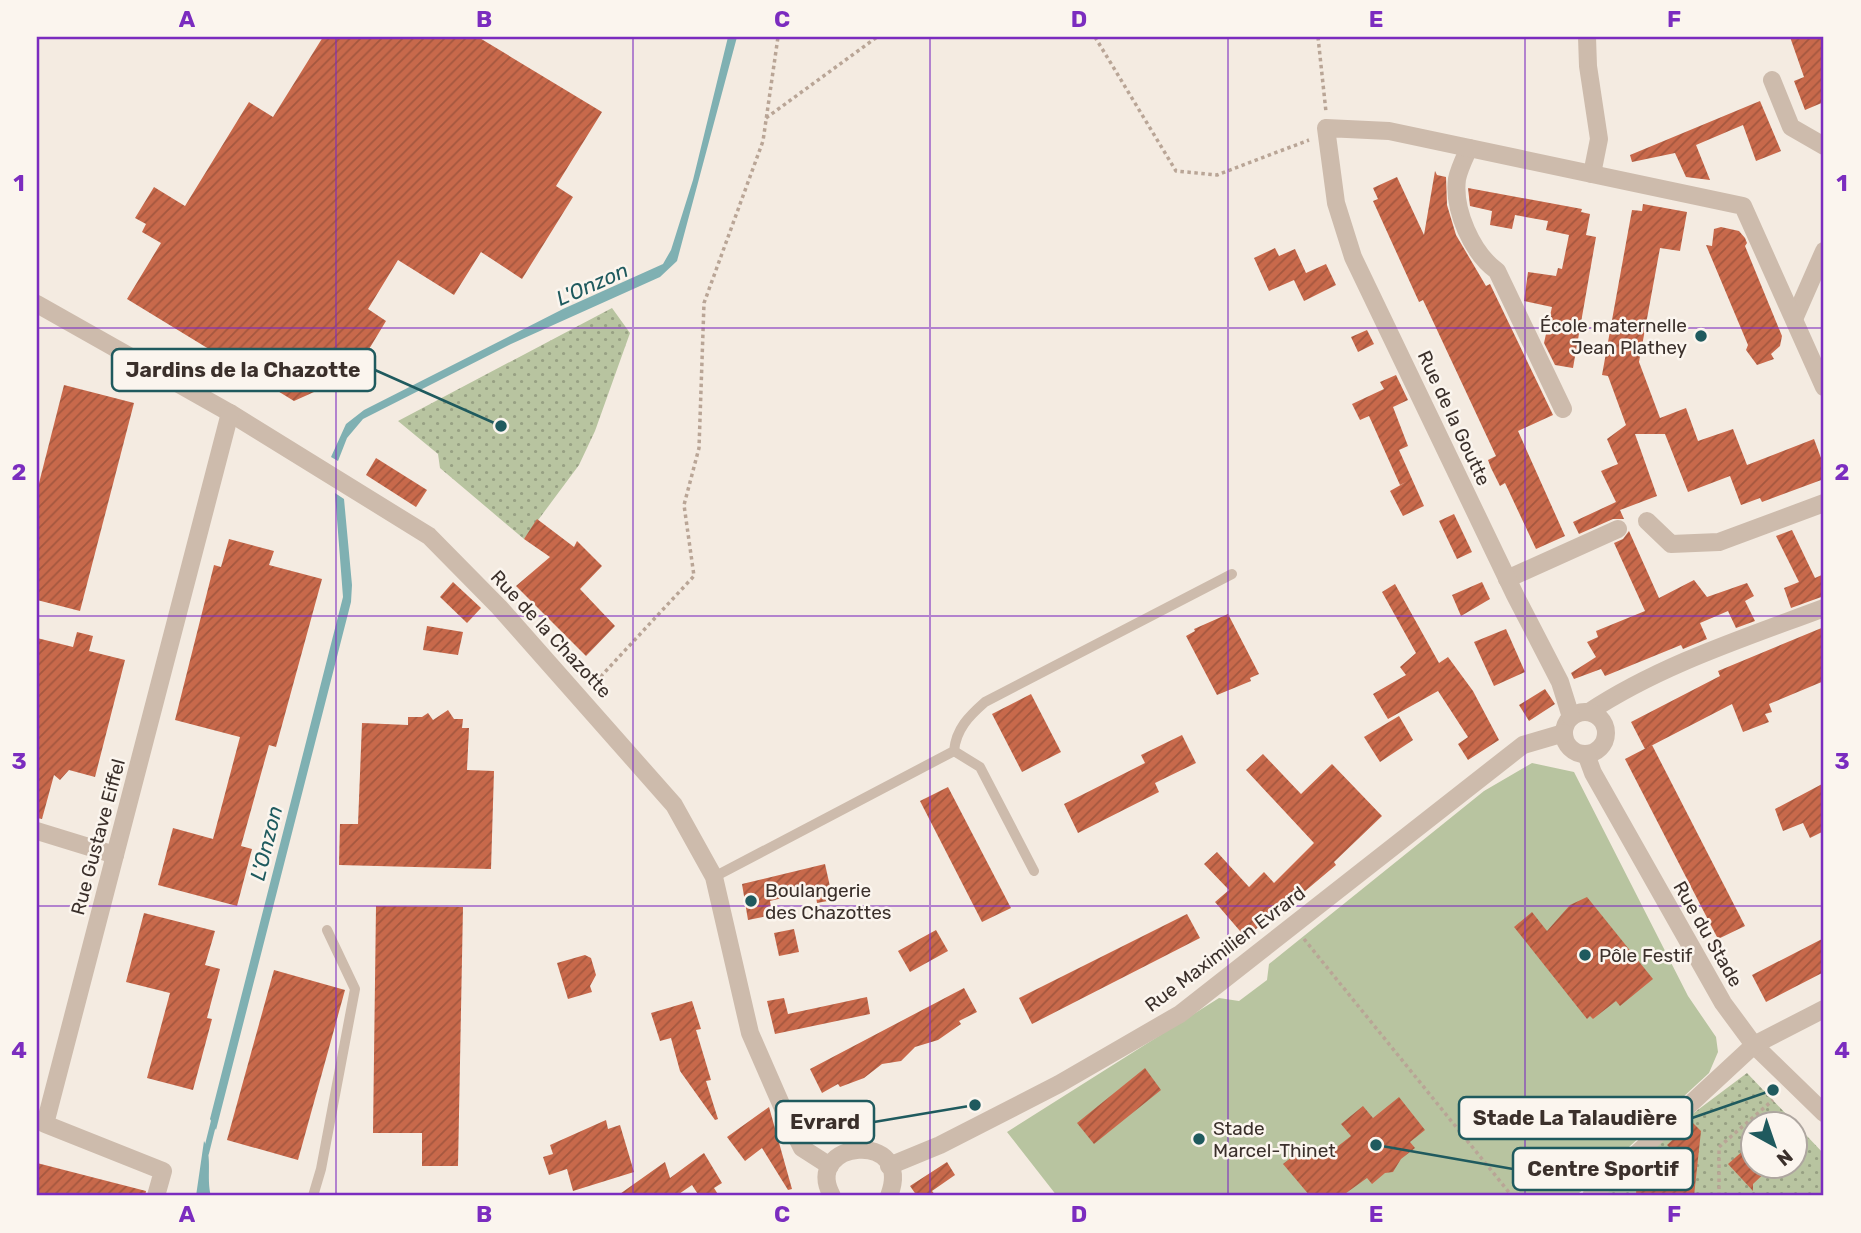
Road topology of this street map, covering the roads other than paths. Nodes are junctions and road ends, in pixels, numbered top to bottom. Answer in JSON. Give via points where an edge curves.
{"nodes":[{"id":1,"x":1587,"y":37,"type":"edge"},
{"id":2,"x":1772,"y":80,"type":"dead end"},
{"id":3,"x":1824,"y":146,"type":"edge"},
{"id":4,"x":1469,"y":148,"type":"junction"},
{"id":5,"x":1592,"y":174,"type":"junction"},
{"id":6,"x":1824,"y":251,"type":"edge"},
{"id":7,"x":37,"y":304,"type":"edge"},
{"id":8,"x":1795,"y":317,"type":"junction"},
{"id":9,"x":1821,"y":367,"type":"edge"},
{"id":10,"x":1824,"y":387,"type":"edge"},
{"id":11,"x":1563,"y":409,"type":"dead end"},
{"id":12,"x":230,"y":413,"type":"junction"},
{"id":13,"x":1824,"y":503,"type":"edge"},
{"id":14,"x":1647,"y":521,"type":"dead end"},
{"id":15,"x":1618,"y":529,"type":"dead end"},
{"id":16,"x":1232,"y":574,"type":"dead end"},
{"id":17,"x":1507,"y":579,"type":"junction"},
{"id":18,"x":1824,"y":608,"type":"edge"},
{"id":19,"x":1575,"y":721,"type":"junction"},
{"id":20,"x":954,"y":751,"type":"junction"},
{"id":21,"x":1586,"y":754,"type":"junction"},
{"id":22,"x":37,"y":831,"type":"edge"},
{"id":23,"x":115,"y":855,"type":"junction"},
{"id":24,"x":1034,"y":871,"type":"dead end"},
{"id":25,"x":714,"y":877,"type":"junction"},
{"id":26,"x":327,"y":930,"type":"dead end"},
{"id":27,"x":1824,"y":1009,"type":"edge"},
{"id":28,"x":1754,"y":1045,"type":"junction"},
{"id":29,"x":1824,"y":1113,"type":"edge"},
{"id":30,"x":889,"y":1166,"type":"junction"},
{"id":31,"x":830,"y":1167,"type":"junction"},
{"id":32,"x":156,"y":1196,"type":"edge"},
{"id":33,"x":313,"y":1196,"type":"edge"},
{"id":34,"x":832,"y":1196,"type":"edge"},
{"id":35,"x":889,"y":1196,"type":"edge"},
{"id":36,"x":1591,"y":1196,"type":"edge"}],
"edges":[{"from":1,"to":5,"type":"street","via":[[1599,139]]},
{"from":2,"to":3,"type":"street","via":[[1791,127]]},
{"from":4,"to":5,"type":"street"},
{"from":4,"to":11,"type":"street","via":[[1457,179],[1459,208],[1485,262],[1497,271]]},
{"from":4,"to":17,"type":"street","name":"Rue de la Goutte","via":[[1389,131],[1327,131],[1336,203],[1353,257]]},
{"from":5,"to":8,"type":"street","via":[[1743,206]]},
{"from":6,"to":8,"type":"street"},
{"from":7,"to":12,"type":"street","name":"Rue de la Chazotte"},
{"from":8,"to":9,"type":"street"},
{"from":9,"to":10,"type":"street"},
{"from":12,"to":23,"type":"street","name":"Rue Gustave Eiffel"},
{"from":12,"to":25,"type":"street","name":"Rue de la Chazotte","via":[[429,536],[581,698],[674,806]]},
{"from":13,"to":14,"type":"street","via":[[1719,542],[1671,544]]},
{"from":15,"to":17,"type":"street"},
{"from":16,"to":20,"type":"lane","via":[[985,702],[966,718],[955,738]]},
{"from":17,"to":19,"type":"street","name":"Rue de la Goutte"},
{"from":18,"to":19,"type":"street","name":"Rue Maximilien Evrard","via":[[1709,650],[1615,695]]},
{"from":19,"to":21,"type":"street","via":[[1568,746]]},
{"from":19,"to":21,"type":"street","via":[[1601,719],[1606,737],[1599,749]]},
{"from":19,"to":30,"type":"street","name":"Rue Maximilien Evrard","via":[[1523,745],[1180,1014],[940,1145]]},
{"from":20,"to":24,"type":"lane","via":[[980,766]]},
{"from":20,"to":25,"type":"lane"},
{"from":21,"to":28,"type":"street","name":"Rue du Stade","via":[[1716,991]]},
{"from":22,"to":23,"type":"street"},
{"from":23,"to":32,"type":"street","name":"Rue Gustave Eiffel","via":[[45,1124],[163,1171]]},
{"from":25,"to":31,"type":"street","name":"Rue de la Chazotte","via":[[750,1033],[802,1148]]},
{"from":26,"to":33,"type":"lane","via":[[355,989]]},
{"from":27,"to":28,"type":"street"},
{"from":28,"to":29,"type":"street","name":"Rue du Stade"},
{"from":28,"to":36,"type":"street"},
{"from":30,"to":31,"type":"street","via":[[872,1150],[859,1148],[837,1157]]},
{"from":30,"to":35,"type":"street"},
{"from":31,"to":34,"type":"street","via":[[827,1179]]}]}
